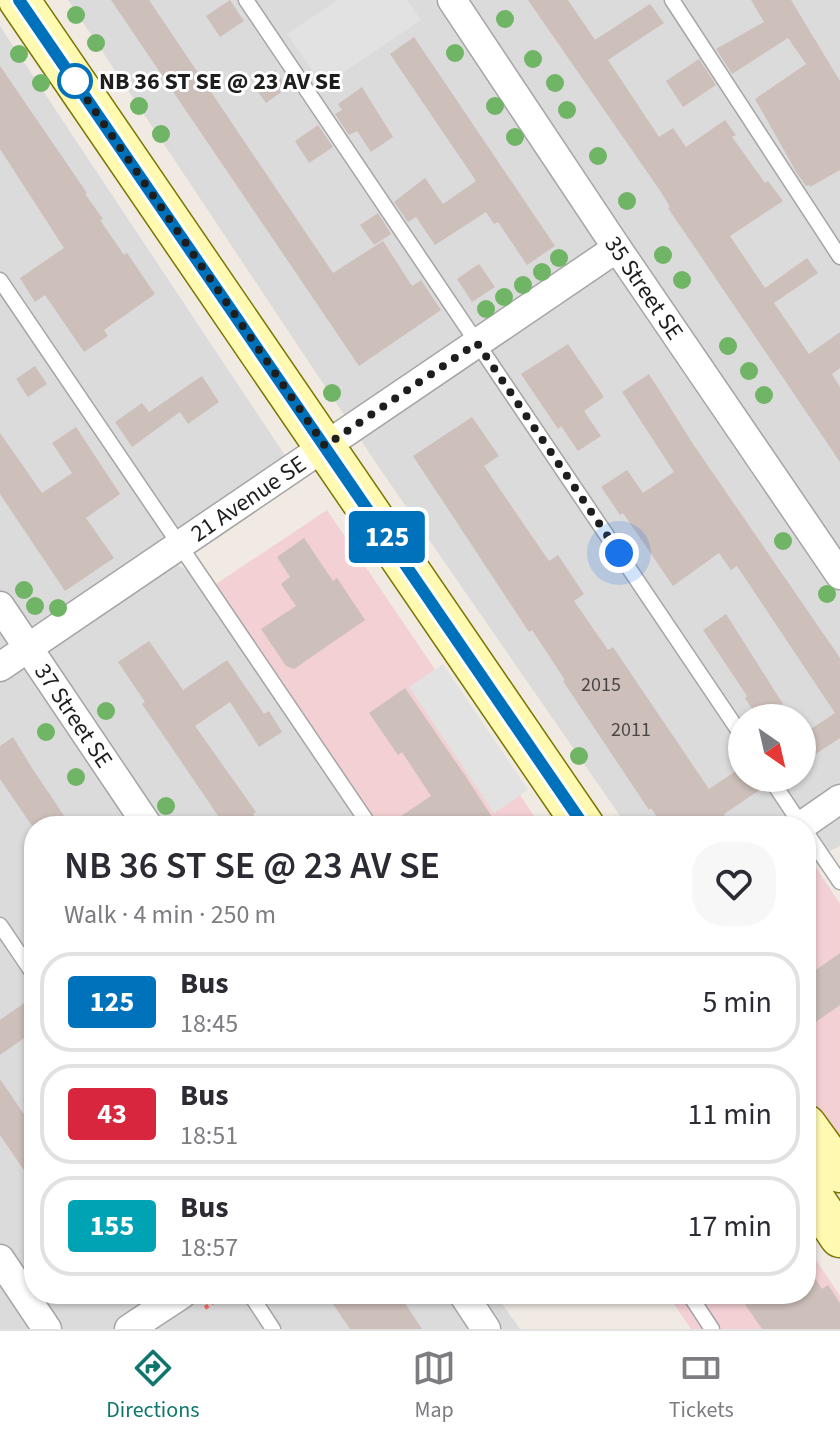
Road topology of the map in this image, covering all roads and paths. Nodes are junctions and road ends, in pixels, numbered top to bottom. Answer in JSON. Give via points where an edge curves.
{"nodes":[{"id":1,"x":19,"y":0,"type":"edge"},
{"id":2,"x":246,"y":0,"type":"edge"},
{"id":3,"x":452,"y":0,"type":"edge"},
{"id":4,"x":672,"y":0,"type":"edge"},
{"id":5,"x":617,"y":248,"type":"junction"},
{"id":6,"x":840,"y":257,"type":"edge"},
{"id":7,"x":0,"y":280,"type":"edge"},
{"id":8,"x":477,"y":343,"type":"junction"},
{"id":9,"x":325,"y":446,"type":"junction"},
{"id":10,"x":179,"y":545,"type":"junction"},
{"id":11,"x":840,"y":575,"type":"edge"},
{"id":12,"x":0,"y":606,"type":"edge"},
{"id":13,"x":28,"y":648,"type":"junction"},
{"id":14,"x":0,"y":667,"type":"edge"},
{"id":15,"x":728,"y":715,"type":"edge"},
{"id":16,"x":779,"y":792,"type":"edge"},
{"id":17,"x":840,"y":799,"type":"edge"},
{"id":18,"x":141,"y":816,"type":"edge"},
{"id":19,"x":363,"y":816,"type":"edge"},
{"id":20,"x":577,"y":816,"type":"edge"},
{"id":21,"x":795,"y":816,"type":"edge"},
{"id":22,"x":816,"y":816,"type":"edge"},
{"id":23,"x":816,"y":847,"type":"edge"},
{"id":24,"x":840,"y":882,"type":"edge"},
{"id":25,"x":0,"y":925,"type":"edge"},
{"id":26,"x":24,"y":960,"type":"edge"},
{"id":27,"x":816,"y":1139,"type":"edge"},
{"id":28,"x":840,"y":1172,"type":"edge"},
{"id":29,"x":816,"y":1202,"type":"edge"},
{"id":30,"x":840,"y":1237,"type":"edge"},
{"id":31,"x":0,"y":1259,"type":"edge"},
{"id":32,"x":24,"y":1295,"type":"edge"},
{"id":33,"x":30,"y":1304,"type":"edge"},
{"id":34,"x":167,"y":1304,"type":"edge"},
{"id":35,"x":257,"y":1304,"type":"edge"},
{"id":36,"x":470,"y":1304,"type":"edge"},
{"id":37,"x":696,"y":1304,"type":"edge"},
{"id":38,"x":47,"y":1329,"type":"edge"},
{"id":39,"x":129,"y":1329,"type":"edge"},
{"id":40,"x":273,"y":1329,"type":"edge"},
{"id":41,"x":486,"y":1329,"type":"edge"},
{"id":42,"x":712,"y":1329,"type":"edge"}],
"edges":[{"from":1,"to":9,"type":"main road"},
{"from":2,"to":8,"type":"lane"},
{"from":3,"to":5,"type":"street","name":"35 Street SE"},
{"from":4,"to":6,"type":"lane"},
{"from":5,"to":8,"type":"street","name":"21 Avenue SE"},
{"from":5,"to":11,"type":"street","name":"35 Street SE"},
{"from":7,"to":10,"type":"lane"},
{"from":8,"to":9,"type":"street","name":"21 Avenue SE"},
{"from":8,"to":15,"type":"lane"},
{"from":9,"to":10,"type":"street","name":"21 Avenue SE"},
{"from":9,"to":20,"type":"main road"},
{"from":10,"to":13,"type":"street","name":"21 Avenue SE"},
{"from":10,"to":19,"type":"lane"},
{"from":12,"to":13,"type":"street","name":"37 Street SE"},
{"from":13,"to":14,"type":"street","name":"21 Avenue SE"},
{"from":13,"to":18,"type":"street","name":"37 Street SE"},
{"from":16,"to":21,"type":"lane"},
{"from":17,"to":22,"type":"street"},
{"from":23,"to":24,"type":"lane"},
{"from":25,"to":26,"type":"lane"},
{"from":27,"to":28,"type":"main road"},
{"from":29,"to":30,"type":"main road"},
{"from":31,"to":32,"type":"street"},
{"from":33,"to":38,"type":"street"},
{"from":34,"to":39,"type":"street"},
{"from":35,"to":40,"type":"lane"},
{"from":36,"to":41,"type":"street"},
{"from":37,"to":42,"type":"lane"}]}
